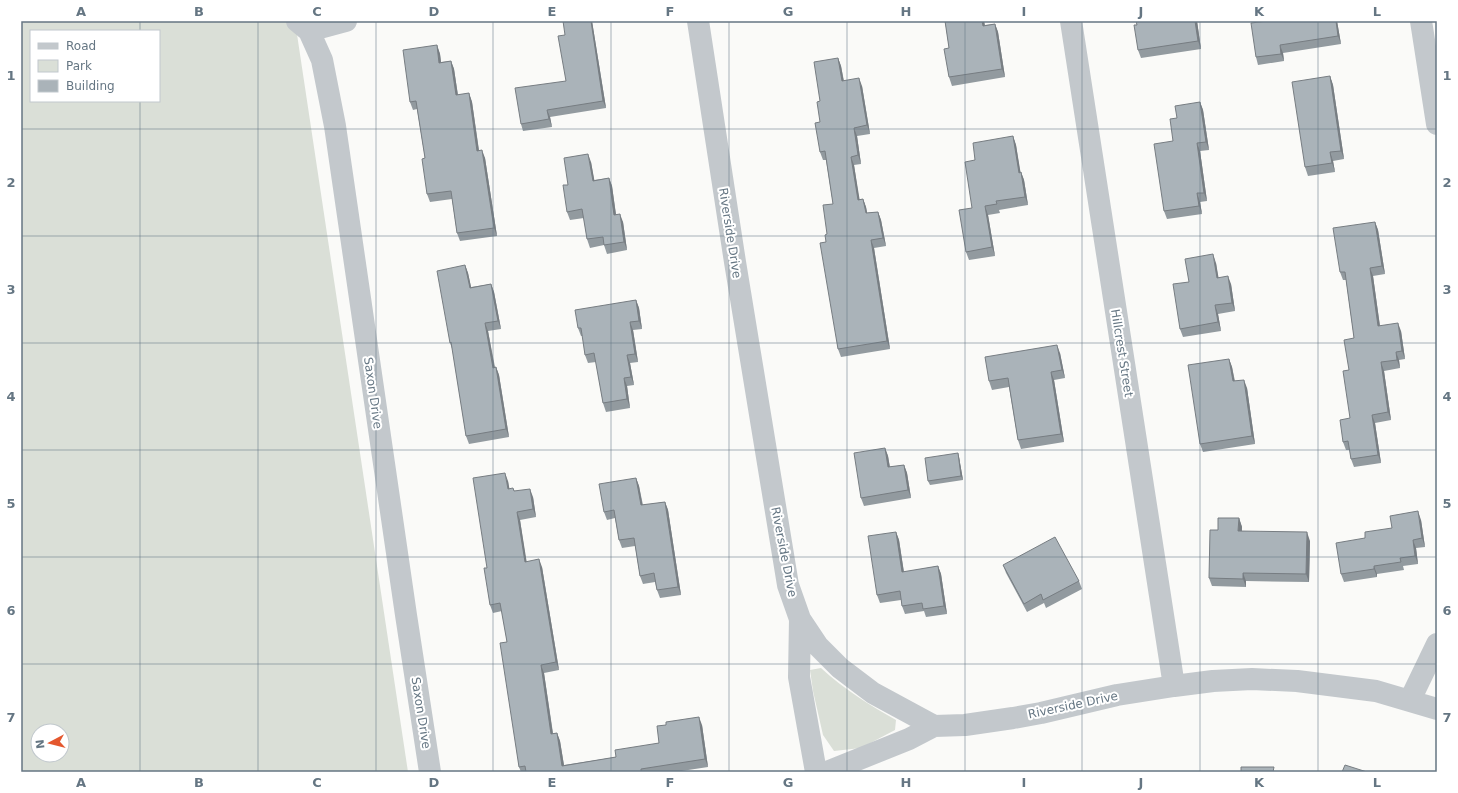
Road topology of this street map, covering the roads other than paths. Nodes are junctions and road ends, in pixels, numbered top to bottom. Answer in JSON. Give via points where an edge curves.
{"nodes":[{"id":1,"x":346,"y":21,"type":"edge"},
{"id":2,"x":698,"y":21,"type":"edge"},
{"id":3,"x":1071,"y":21,"type":"edge"},
{"id":4,"x":1421,"y":21,"type":"edge"},
{"id":5,"x":303,"y":26,"type":"edge"},
{"id":6,"x":1437,"y":124,"type":"edge"},
{"id":7,"x":800,"y":619,"type":"junction"},
{"id":8,"x":1437,"y":644,"type":"edge"},
{"id":9,"x":1174,"y":686,"type":"junction"},
{"id":10,"x":1410,"y":700,"type":"junction"},
{"id":11,"x":1437,"y":709,"type":"edge"},
{"id":12,"x":934,"y":726,"type":"junction"},
{"id":13,"x":430,"y":772,"type":"edge"},
{"id":14,"x":816,"y":772,"type":"edge"},
{"id":15,"x":827,"y":772,"type":"edge"}],
"edges":[{"from":1,"to":5,"type":"street"},
{"from":2,"to":7,"type":"street","name":"Riverside Drive","via":[[788,585]]},
{"from":3,"to":9,"type":"street","name":"Hillcrest Street"},
{"from":4,"to":6,"type":"street"},
{"from":5,"to":13,"type":"street","name":"Saxon Drive","via":[[322,60],[335,126]]},
{"from":7,"to":12,"type":"street","name":"Riverside Drive","via":[[818,646],[840,668],[873,693]]},
{"from":7,"to":14,"type":"street","via":[[799,677]]},
{"from":8,"to":10,"type":"street"},
{"from":9,"to":10,"type":"street","name":"Riverside Drive","via":[[1252,679],[1297,681],[1376,691]]},
{"from":9,"to":12,"type":"street","name":"Riverside Drive","via":[[1117,695],[1012,718],[964,725]]},
{"from":10,"to":11,"type":"street","name":"Riverside Drive"},
{"from":12,"to":15,"type":"street","via":[[909,739]]}]}
